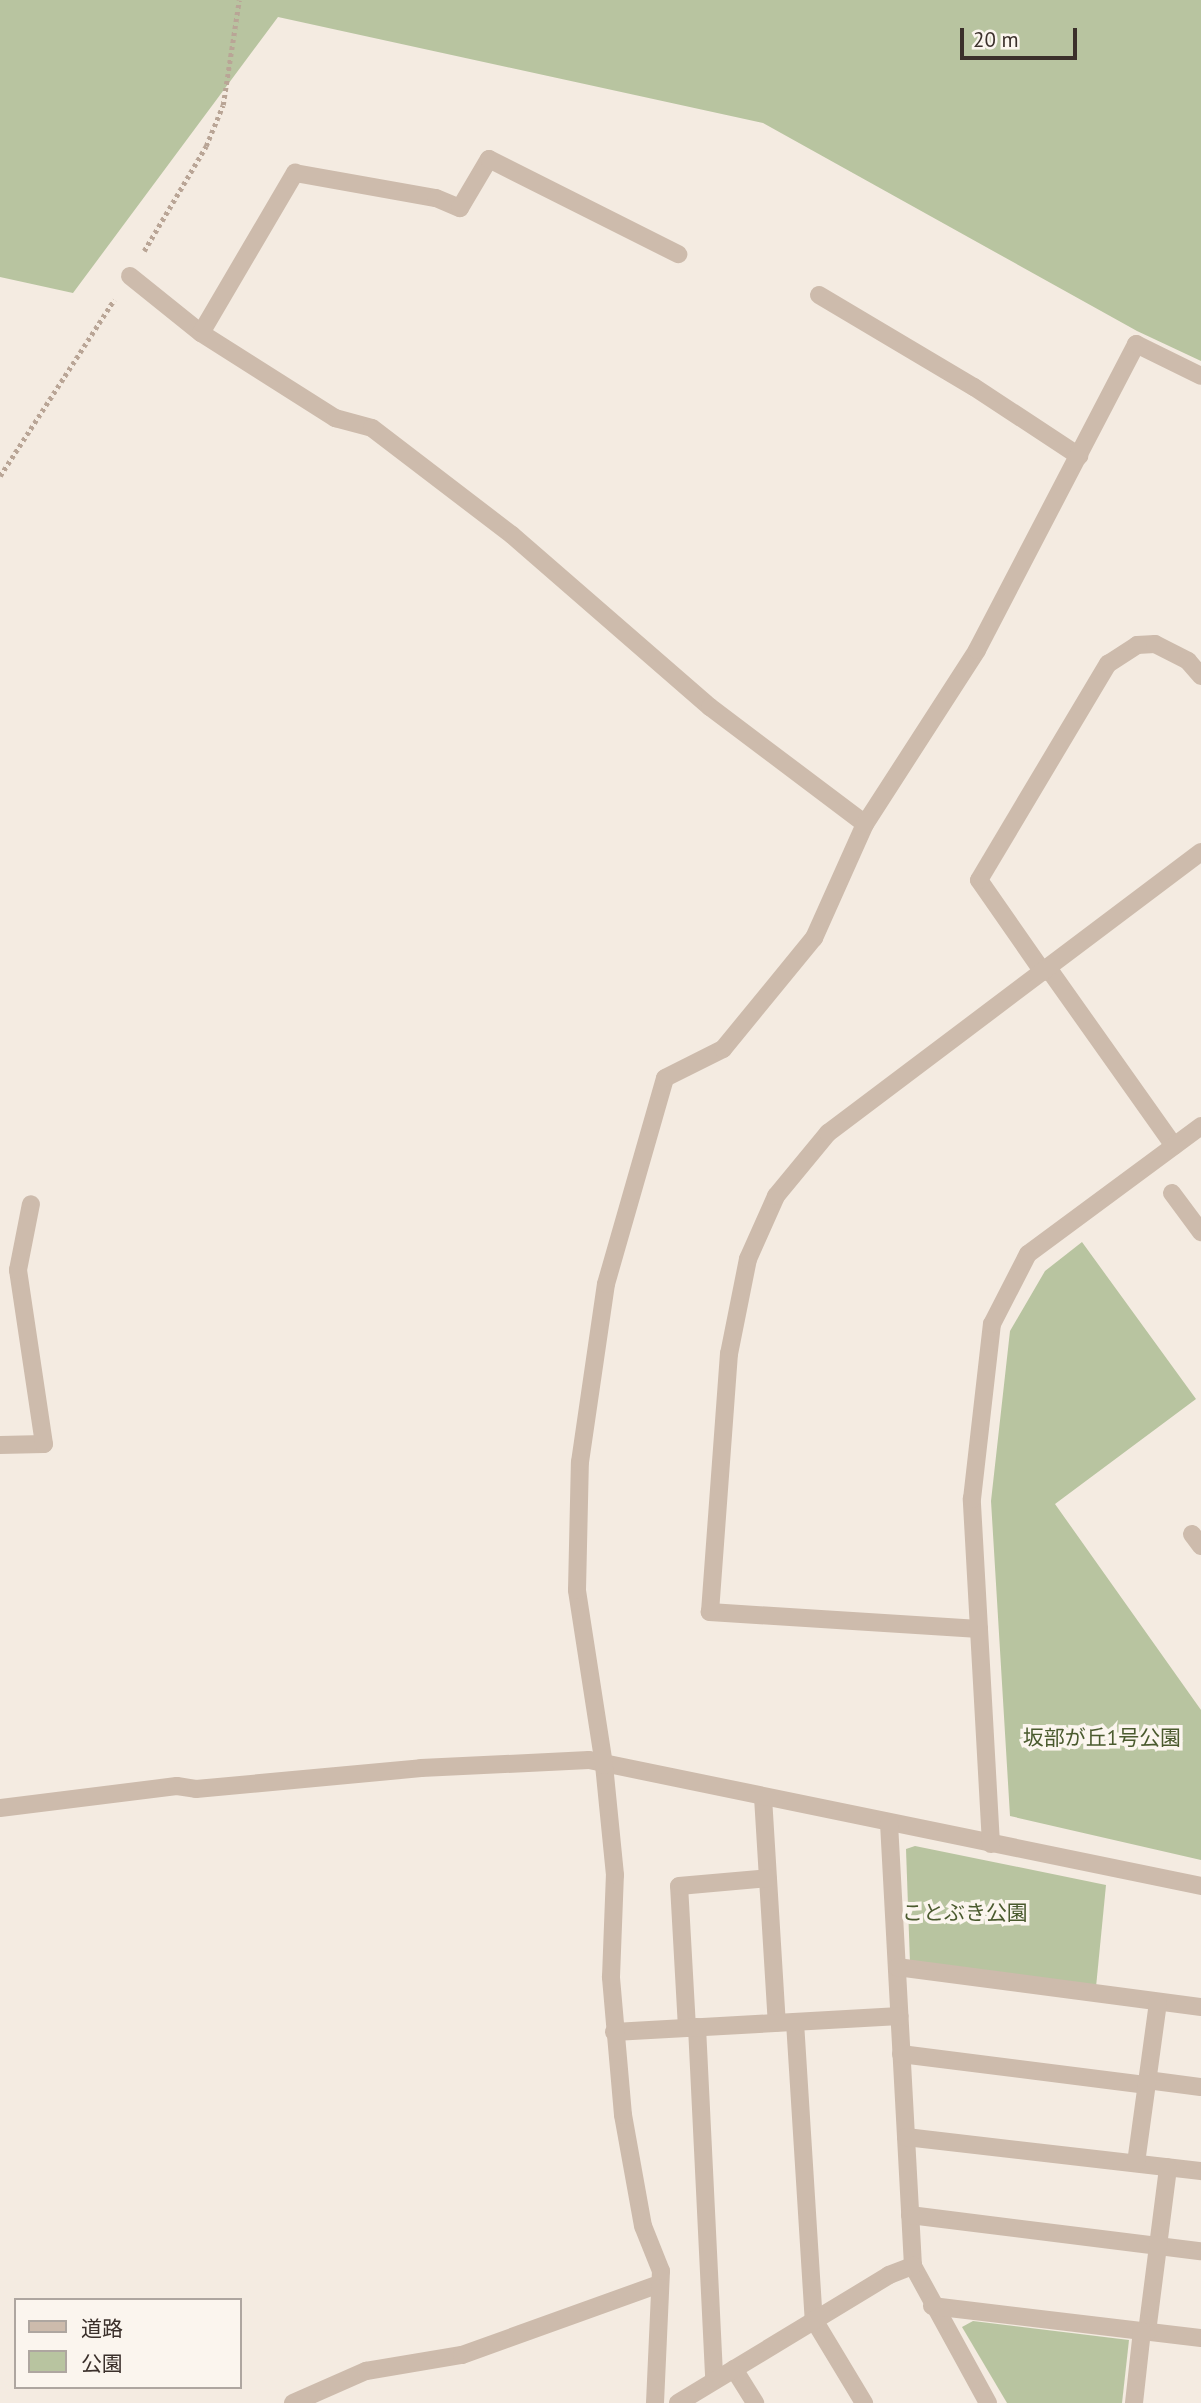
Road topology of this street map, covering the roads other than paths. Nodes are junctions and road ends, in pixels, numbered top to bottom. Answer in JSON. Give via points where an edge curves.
{"nodes":[{"id":1,"x":678,"y":254,"type":"dead end"},
{"id":2,"x":130,"y":276,"type":"road end"},
{"id":3,"x":819,"y":295,"type":"dead end"},
{"id":4,"x":201,"y":334,"type":"junction"},
{"id":5,"x":1201,"y":376,"type":"edge"},
{"id":6,"x":1079,"y":456,"type":"junction"},
{"id":7,"x":1201,"y":676,"type":"edge"},
{"id":8,"x":865,"y":824,"type":"junction"},
{"id":9,"x":1201,"y":852,"type":"edge"},
{"id":10,"x":1046,"y":970,"type":"junction"},
{"id":11,"x":1201,"y":1126,"type":"edge"},
{"id":12,"x":1174,"y":1146,"type":"junction"},
{"id":13,"x":1172,"y":1193,"type":"dead end"},
{"id":14,"x":31,"y":1204,"type":"dead end"},
{"id":15,"x":1201,"y":1232,"type":"edge"},
{"id":16,"x":0,"y":1445,"type":"edge"},
{"id":17,"x":979,"y":1629,"type":"junction"},
{"id":18,"x":604,"y":1765,"type":"junction"},
{"id":19,"x":763,"y":1797,"type":"junction"},
{"id":20,"x":0,"y":1808,"type":"edge"},
{"id":21,"x":889,"y":1823,"type":"junction"},
{"id":22,"x":991,"y":1844,"type":"junction"},
{"id":23,"x":768,"y":1878,"type":"junction"},
{"id":24,"x":1201,"y":1886,"type":"edge"},
{"id":25,"x":897,"y":1967,"type":"junction"},
{"id":26,"x":1158,"y":2002,"type":"junction"},
{"id":27,"x":1201,"y":2007,"type":"edge"},
{"id":28,"x":900,"y":2016,"type":"junction"},
{"id":29,"x":786,"y":2023,"type":"junction"},
{"id":30,"x":692,"y":2028,"type":"junction"},
{"id":31,"x":614,"y":2032,"type":"junction"},
{"id":32,"x":901,"y":2054,"type":"junction"},
{"id":33,"x":1146,"y":2082,"type":"junction"},
{"id":34,"x":1201,"y":2087,"type":"edge"},
{"id":35,"x":906,"y":2137,"type":"junction"},
{"id":36,"x":1136,"y":2163,"type":"junction"},
{"id":37,"x":1168,"y":2167,"type":"junction"},
{"id":38,"x":1201,"y":2171,"type":"edge"},
{"id":39,"x":910,"y":2215,"type":"junction"},
{"id":40,"x":1157,"y":2245,"type":"junction"},
{"id":41,"x":1201,"y":2250,"type":"edge"},
{"id":42,"x":913,"y":2266,"type":"junction"},
{"id":43,"x":659,"y":2284,"type":"junction"},
{"id":44,"x":932,"y":2306,"type":"junction"},
{"id":45,"x":814,"y":2320,"type":"junction"},
{"id":46,"x":1145,"y":2331,"type":"junction"},
{"id":47,"x":1201,"y":2338,"type":"edge"},
{"id":48,"x":734,"y":2369,"type":"junction"},
{"id":49,"x":715,"y":2380,"type":"junction"},
{"id":50,"x":293,"y":2403,"type":"edge"},
{"id":51,"x":655,"y":2403,"type":"edge"},
{"id":52,"x":678,"y":2403,"type":"edge"},
{"id":53,"x":755,"y":2403,"type":"edge"},
{"id":54,"x":864,"y":2403,"type":"edge"},
{"id":55,"x":988,"y":2403,"type":"edge"},
{"id":56,"x":1133,"y":2403,"type":"edge"}],
"edges":[{"from":1,"to":4,"type":"street","via":[[489,159],[460,208],[436,198],[295,173]]},
{"from":2,"to":4,"type":"street"},
{"from":3,"to":6,"type":"street"},
{"from":4,"to":8,"type":"street","via":[[335,418],[372,428],[512,535],[710,707]]},
{"from":5,"to":6,"type":"street","via":[[1136,344]]},
{"from":6,"to":8,"type":"street","via":[[978,650]]},
{"from":7,"to":10,"type":"street","via":[[1188,661],[1155,644],[1138,645],[1108,664],[979,880]]},
{"from":8,"to":18,"type":"street","via":[[814,938],[723,1049],[665,1078],[606,1284],[591,1372],[576,1521],[577,1590]]},
{"from":9,"to":10,"type":"street"},
{"from":10,"to":12,"type":"street"},
{"from":10,"to":17,"type":"street","via":[[884,1087],[795,1167],[776,1196],[748,1259],[729,1354],[710,1612]]},
{"from":11,"to":12,"type":"street"},
{"from":12,"to":17,"type":"street","via":[[1028,1254],[997,1312],[983,1376],[972,1499]]},
{"from":13,"to":15,"type":"street"},
{"from":14,"to":16,"type":"street","via":[[18,1269],[44,1444]]},
{"from":17,"to":22,"type":"street"},
{"from":18,"to":19,"type":"street"},
{"from":18,"to":20,"type":"street","via":[[590,1759],[421,1768],[196,1789],[177,1786]]},
{"from":18,"to":31,"type":"street","via":[[615,1875]]},
{"from":19,"to":21,"type":"street"},
{"from":19,"to":23,"type":"street"},
{"from":21,"to":22,"type":"street"},
{"from":21,"to":25,"type":"street"},
{"from":22,"to":24,"type":"street"},
{"from":23,"to":29,"type":"street"},
{"from":23,"to":30,"type":"street","via":[[679,1886]]},
{"from":25,"to":26,"type":"street"},
{"from":25,"to":28,"type":"street"},
{"from":26,"to":27,"type":"street"},
{"from":26,"to":33,"type":"street"},
{"from":28,"to":29,"type":"street"},
{"from":28,"to":32,"type":"street"},
{"from":29,"to":30,"type":"street"},
{"from":29,"to":45,"type":"street"},
{"from":30,"to":31,"type":"street"},
{"from":30,"to":49,"type":"street"},
{"from":31,"to":43,"type":"street","via":[[638,2201],[660,2271]]},
{"from":32,"to":33,"type":"street"},
{"from":32,"to":35,"type":"street"},
{"from":33,"to":34,"type":"street"},
{"from":33,"to":36,"type":"street"},
{"from":35,"to":36,"type":"street"},
{"from":35,"to":39,"type":"street"},
{"from":36,"to":37,"type":"street"},
{"from":37,"to":38,"type":"street"},
{"from":37,"to":40,"type":"street"},
{"from":39,"to":40,"type":"street"},
{"from":39,"to":42,"type":"street"},
{"from":40,"to":41,"type":"street"},
{"from":40,"to":46,"type":"street"},
{"from":42,"to":44,"type":"street"},
{"from":42,"to":45,"type":"street","via":[[889,2275]]},
{"from":43,"to":50,"type":"street","via":[[462,2355],[366,2371]]},
{"from":43,"to":51,"type":"street"},
{"from":44,"to":46,"type":"street"},
{"from":44,"to":55,"type":"street"},
{"from":45,"to":48,"type":"street"},
{"from":45,"to":54,"type":"street"},
{"from":46,"to":47,"type":"street"},
{"from":46,"to":56,"type":"street"},
{"from":48,"to":49,"type":"street"},
{"from":48,"to":53,"type":"street"},
{"from":49,"to":52,"type":"street"}]}
